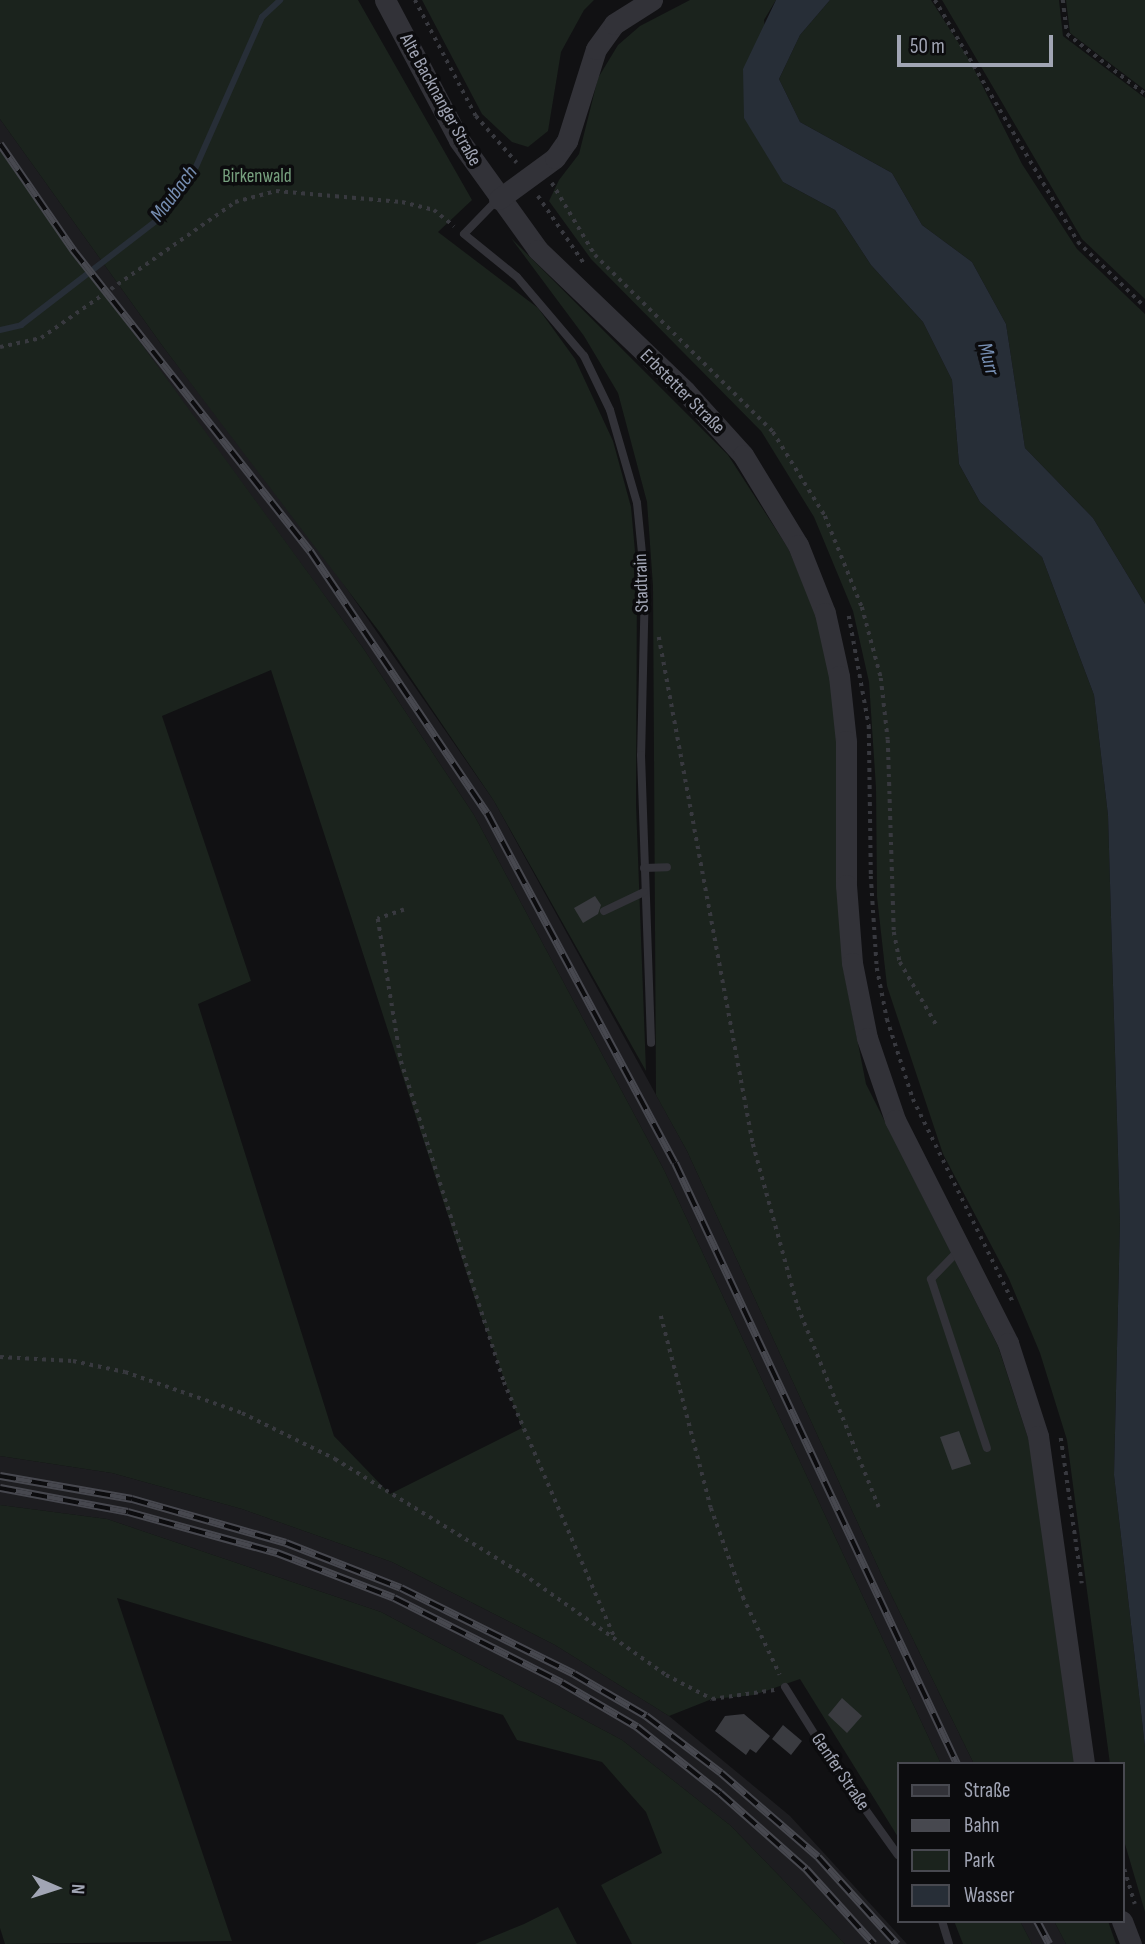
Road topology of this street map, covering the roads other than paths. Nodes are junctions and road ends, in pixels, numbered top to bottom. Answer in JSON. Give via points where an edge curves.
{"nodes":[{"id":1,"x":385,"y":0,"type":"edge"},
{"id":2,"x":652,"y":0,"type":"edge"},
{"id":3,"x":499,"y":199,"type":"junction"},
{"id":4,"x":667,"y":867,"type":"dead end"},
{"id":5,"x":644,"y":868,"type":"junction"},
{"id":6,"x":645,"y":892,"type":"junction"},
{"id":7,"x":604,"y":911,"type":"dead end"},
{"id":8,"x":651,"y":1043,"type":"dead end"},
{"id":9,"x":958,"y":1251,"type":"junction"},
{"id":10,"x":986,"y":1448,"type":"dead end"},
{"id":11,"x":785,"y":1687,"type":"road end"},
{"id":12,"x":1084,"y":1762,"type":"edge"},
{"id":13,"x":897,"y":1854,"type":"edge"},
{"id":14,"x":1131,"y":1919,"type":"edge"},
{"id":15,"x":942,"y":1923,"type":"edge"},
{"id":16,"x":949,"y":1944,"type":"edge"},
{"id":17,"x":1131,"y":1944,"type":"edge"}],
"edges":[{"from":1,"to":3,"type":"street","name":"Alte Backnanger Straße","via":[[459,141]]},
{"from":2,"to":3,"type":"street","via":[[614,24],[596,49],[567,141],[555,158]]},
{"from":3,"to":5,"type":"lane","name":"Stadtrain","via":[[464,234],[517,277],[584,356],[610,410],[637,503],[645,583],[640,755]]},
{"from":3,"to":9,"type":"street","name":"Erbstetter Straße","via":[[538,250],[685,391],[743,455],[798,545],[825,613],[839,676],[845,728],[852,963],[867,1038],[895,1119]]},
{"from":4,"to":5,"type":"lane"},
{"from":5,"to":6,"type":"lane","name":"Stadtrain"},
{"from":6,"to":7,"type":"lane"},
{"from":6,"to":8,"type":"lane","name":"Stadtrain"},
{"from":9,"to":10,"type":"lane","via":[[931,1279]]},
{"from":9,"to":12,"type":"street","name":"Erbstetter Straße","via":[[1008,1343],[1038,1436]]},
{"from":11,"to":13,"type":"lane","name":"Genfer Straße","via":[[835,1768]]},
{"from":14,"to":17,"type":"street"},
{"from":15,"to":16,"type":"lane"}]}
